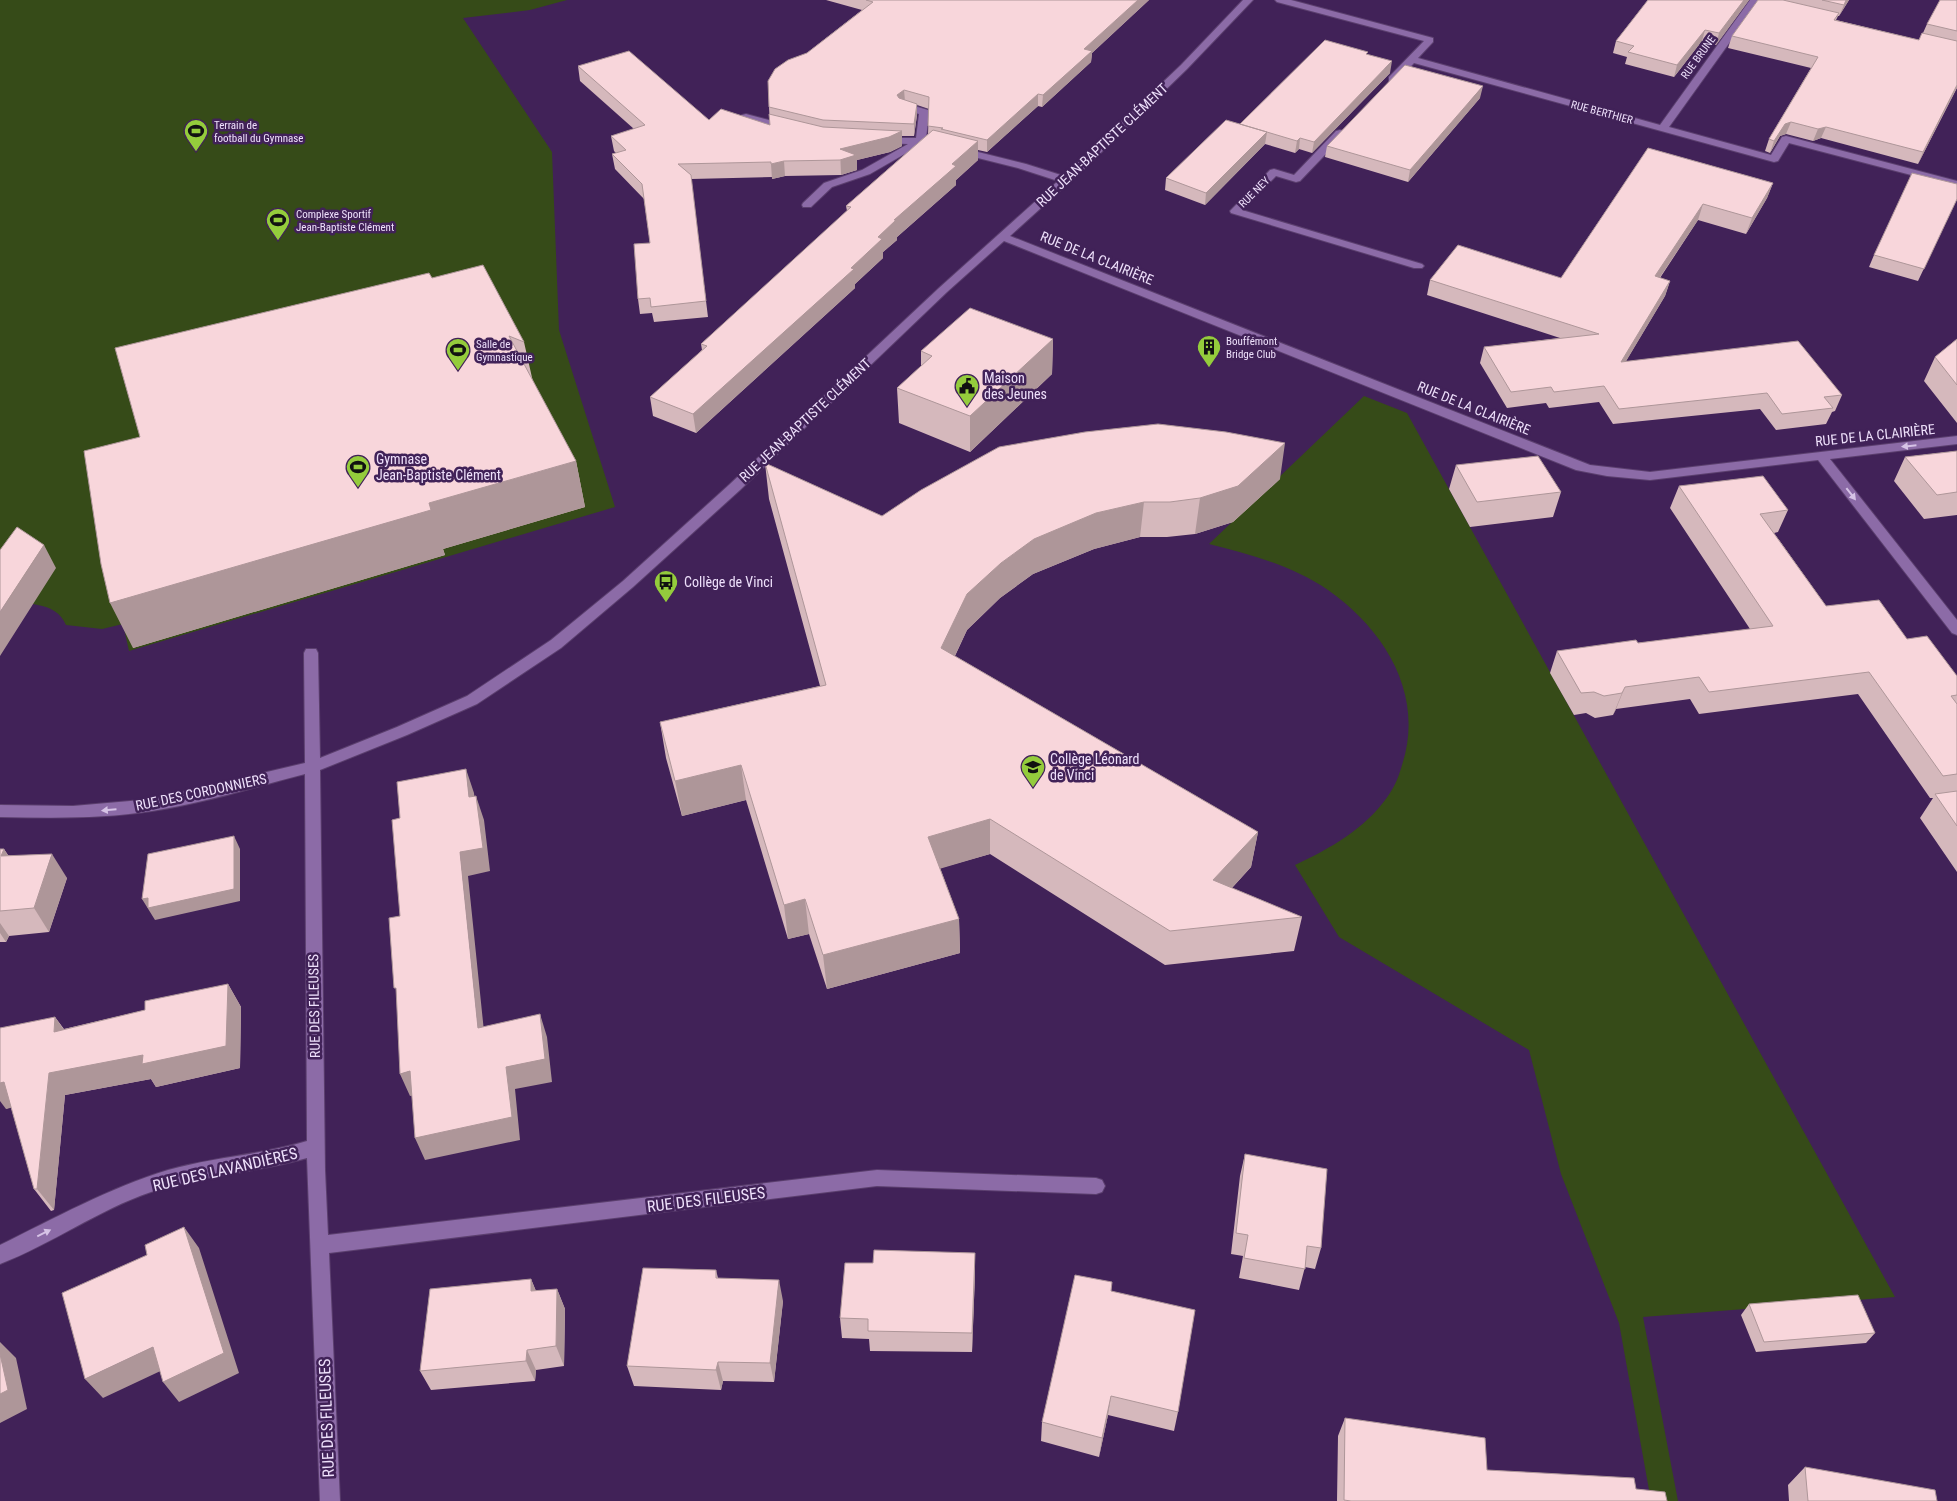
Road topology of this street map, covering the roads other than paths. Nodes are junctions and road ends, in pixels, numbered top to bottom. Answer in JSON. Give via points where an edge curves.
{"nodes":[{"id":1,"x":1248,"y":0,"type":"edge"},
{"id":2,"x":1280,"y":0,"type":"edge"},
{"id":3,"x":1757,"y":2,"type":"edge"},
{"id":4,"x":1411,"y":60,"type":"junction"},
{"id":5,"x":1385,"y":87,"type":"edge"},
{"id":6,"x":904,"y":106,"type":"edge"},
{"id":7,"x":746,"y":117,"type":"edge"},
{"id":8,"x":1351,"y":122,"type":"edge"},
{"id":9,"x":1663,"y":128,"type":"junction"},
{"id":10,"x":795,"y":129,"type":"edge"},
{"id":11,"x":872,"y":139,"type":"edge"},
{"id":12,"x":921,"y":141,"type":"junction"},
{"id":13,"x":1065,"y":180,"type":"junction"},
{"id":14,"x":1957,"y":184,"type":"edge"},
{"id":15,"x":807,"y":205,"type":"dead end"},
{"id":16,"x":1003,"y":237,"type":"junction"},
{"id":17,"x":1418,"y":266,"type":"dead end"},
{"id":18,"x":1957,"y":440,"type":"edge"},
{"id":19,"x":1821,"y":456,"type":"junction"},
{"id":20,"x":1957,"y":630,"type":"edge"},
{"id":21,"x":311,"y":653,"type":"dead end"},
{"id":22,"x":311,"y":767,"type":"junction"},
{"id":23,"x":0,"y":811,"type":"edge"},
{"id":24,"x":316,"y":1147,"type":"junction"},
{"id":25,"x":1096,"y":1186,"type":"dead end"},
{"id":26,"x":319,"y":1246,"type":"junction"},
{"id":27,"x":0,"y":1255,"type":"edge"},
{"id":28,"x":330,"y":1501,"type":"edge"}],
"edges":[{"from":1,"to":13,"type":"street","name":"RUE JEAN-BAPTISTE CLÉMENT","via":[[1184,67]]},
{"from":2,"to":4,"type":"street","via":[[1430,40]]},
{"from":3,"to":9,"type":"street","name":"RUE BRUNE"},
{"from":4,"to":5,"type":"street"},
{"from":4,"to":9,"type":"street","name":"RUE BERTHIER"},
{"from":6,"to":12,"type":"street","via":[[924,112]]},
{"from":7,"to":10,"type":"street"},
{"from":8,"to":17,"type":"street","name":"RUE NEY","via":[[1296,179],[1274,172],[1235,211]]},
{"from":9,"to":14,"type":"street","name":"RUE BERTHIER","via":[[1774,159],[1786,139]]},
{"from":11,"to":12,"type":"street"},
{"from":12,"to":13,"type":"street"},
{"from":12,"to":15,"type":"street","via":[[866,172],[828,185]]},
{"from":13,"to":16,"type":"street","name":"RUE JEAN-BAPTISTE CLÉMENT"},
{"from":16,"to":19,"type":"street","name":"RUE DE LA CLAIRIÈRE","via":[[1601,472],[1650,476]]},
{"from":16,"to":22,"type":"street","name":"RUE JEAN-BAPTISTE CLÉMENT","via":[[735,487],[556,644],[472,700]]},
{"from":18,"to":19,"type":"street","name":"RUE DE LA CLAIRIÈRE","one_way":true},
{"from":19,"to":20,"type":"street","one_way":true},
{"from":21,"to":22,"type":"street","name":"RUE DES FILEUSES"},
{"from":22,"to":23,"type":"street","name":"RUE DES CORDONNIERS","one_way":true,"via":[[153,805],[73,812]]},
{"from":22,"to":24,"type":"street","name":"RUE DES FILEUSES"},
{"from":24,"to":26,"type":"street","name":"RUE DES FILEUSES"},
{"from":27,"to":24,"type":"street","name":"RUE DES LAVANDIÈRES","one_way":true,"via":[[121,1196],[170,1178],[288,1156]]},
{"from":25,"to":26,"type":"street","name":"RUE DES FILEUSES","via":[[877,1178]]},
{"from":26,"to":28,"type":"street","name":"RUE DES FILEUSES"}]}
